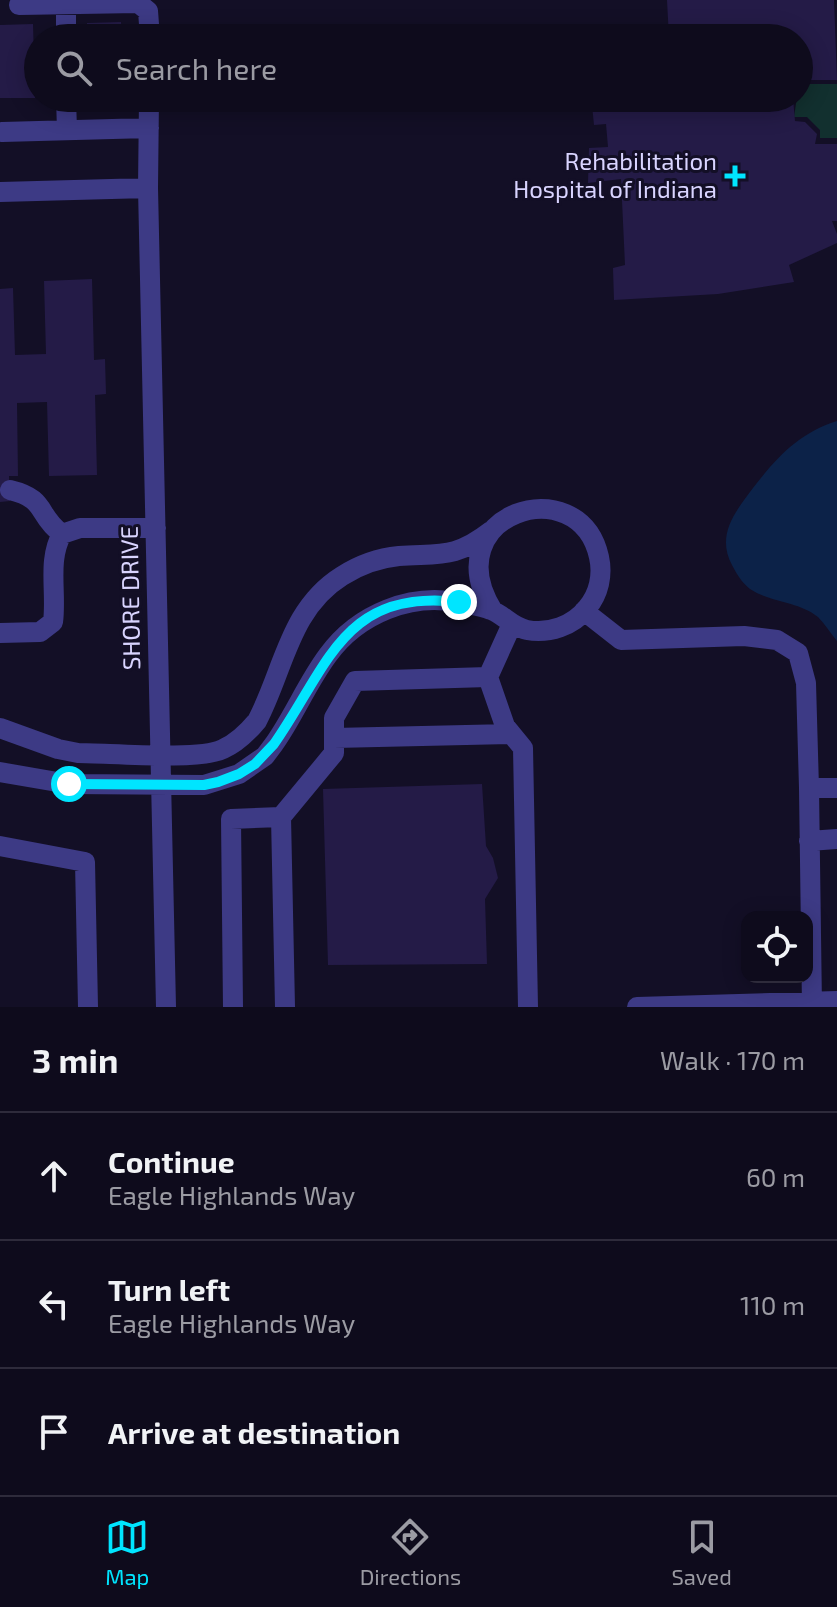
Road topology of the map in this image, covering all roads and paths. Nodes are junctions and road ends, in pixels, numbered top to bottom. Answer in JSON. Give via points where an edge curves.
{"nodes":[{"id":1,"x":66,"y":4,"type":"junction"},
{"id":2,"x":19,"y":5,"type":"dead end"},
{"id":3,"x":66,"y":24,"type":"edge"},
{"id":4,"x":149,"y":24,"type":"edge"},
{"id":5,"x":66,"y":112,"type":"edge"},
{"id":6,"x":149,"y":112,"type":"edge"},
{"id":7,"x":149,"y":128,"type":"junction"},
{"id":8,"x":67,"y":130,"type":"junction"},
{"id":9,"x":2,"y":132,"type":"dead end"},
{"id":10,"x":148,"y":188,"type":"junction"},
{"id":11,"x":0,"y":192,"type":"edge"},
{"id":12,"x":10,"y":490,"type":"dead end"},
{"id":13,"x":156,"y":528,"type":"junction"},
{"id":14,"x":492,"y":530,"type":"junction"},
{"id":15,"x":62,"y":534,"type":"junction"},
{"id":16,"x":493,"y":611,"type":"junction"},
{"id":17,"x":584,"y":611,"type":"junction"},
{"id":18,"x":512,"y":624,"type":"junction"},
{"id":19,"x":0,"y":633,"type":"edge"},
{"id":20,"x":488,"y":677,"type":"junction"},
{"id":21,"x":0,"y":728,"type":"edge"},
{"id":22,"x":510,"y":734,"type":"junction"},
{"id":23,"x":334,"y":738,"type":"junction"},
{"id":24,"x":161,"y":754,"type":"junction"},
{"id":25,"x":0,"y":772,"type":"edge"},
{"id":26,"x":161,"y":784,"type":"junction"},
{"id":27,"x":809,"y":788,"type":"junction"},
{"id":28,"x":837,"y":788,"type":"edge"},
{"id":29,"x":281,"y":817,"type":"junction"},
{"id":30,"x":837,"y":839,"type":"edge"},
{"id":31,"x":809,"y":841,"type":"junction"},
{"id":32,"x":0,"y":846,"type":"edge"},
{"id":33,"x":837,"y":1001,"type":"edge"},
{"id":34,"x":812,"y":1004,"type":"edge"},
{"id":35,"x":88,"y":1007,"type":"edge"},
{"id":36,"x":166,"y":1007,"type":"edge"},
{"id":37,"x":233,"y":1007,"type":"edge"},
{"id":38,"x":285,"y":1007,"type":"edge"},
{"id":39,"x":528,"y":1007,"type":"edge"},
{"id":40,"x":637,"y":1007,"type":"edge"}],
"edges":[{"from":1,"to":2,"type":"street"},
{"from":1,"to":3,"type":"street"},
{"from":1,"to":4,"type":"street","via":[[138,3],[148,11]]},
{"from":5,"to":8,"type":"street"},
{"from":6,"to":7,"type":"street","name":"SHORE DRIVE"},
{"from":7,"to":8,"type":"street"},
{"from":7,"to":10,"type":"street","name":"SHORE DRIVE"},
{"from":8,"to":9,"type":"street"},
{"from":10,"to":11,"type":"street"},
{"from":10,"to":13,"type":"street","name":"SHORE DRIVE"},
{"from":12,"to":15,"type":"street","via":[[36,499]]},
{"from":13,"to":15,"type":"street","via":[[80,528]]},
{"from":13,"to":24,"type":"street","name":"SHORE DRIVE"},
{"from":14,"to":16,"type":"street","via":[[478,571]]},
{"from":14,"to":17,"type":"street","via":[[512,514],[540,508],[581,524],[595,543],[601,564],[598,588]]},
{"from":14,"to":24,"type":"street","via":[[472,545],[444,555],[382,559],[335,580],[302,614],[263,709],[246,734],[207,754]]},
{"from":15,"to":19,"type":"street","via":[[53,549],[53,622],[40,632]]},
{"from":16,"to":18,"type":"street"},
{"from":16,"to":26,"type":"street","via":[[423,600],[372,616],[328,655],[279,737],[255,764],[204,785]]},
{"from":17,"to":18,"type":"street","via":[[549,630]]},
{"from":17,"to":27,"type":"street","via":[[621,640],[744,636],[777,640],[798,653],[806,683]]},
{"from":18,"to":20,"type":"street"},
{"from":20,"to":22,"type":"street"},
{"from":20,"to":23,"type":"street","via":[[355,681],[334,718]]},
{"from":21,"to":24,"type":"street","via":[[78,753]]},
{"from":22,"to":23,"type":"street"},
{"from":22,"to":39,"type":"street","via":[[523,748]]},
{"from":23,"to":29,"type":"street","via":[[334,753]]},
{"from":24,"to":26,"type":"street","name":"SHORE DRIVE"},
{"from":25,"to":26,"type":"street","via":[[69,784]]},
{"from":26,"to":36,"type":"street","name":"SHORE DRIVE"},
{"from":27,"to":28,"type":"street"},
{"from":27,"to":31,"type":"street"},
{"from":29,"to":37,"type":"street","via":[[231,819]]},
{"from":29,"to":38,"type":"street"},
{"from":30,"to":31,"type":"street"},
{"from":31,"to":34,"type":"street"},
{"from":32,"to":35,"type":"street","via":[[85,862]]},
{"from":33,"to":34,"type":"street"},
{"from":34,"to":40,"type":"street"}]}
